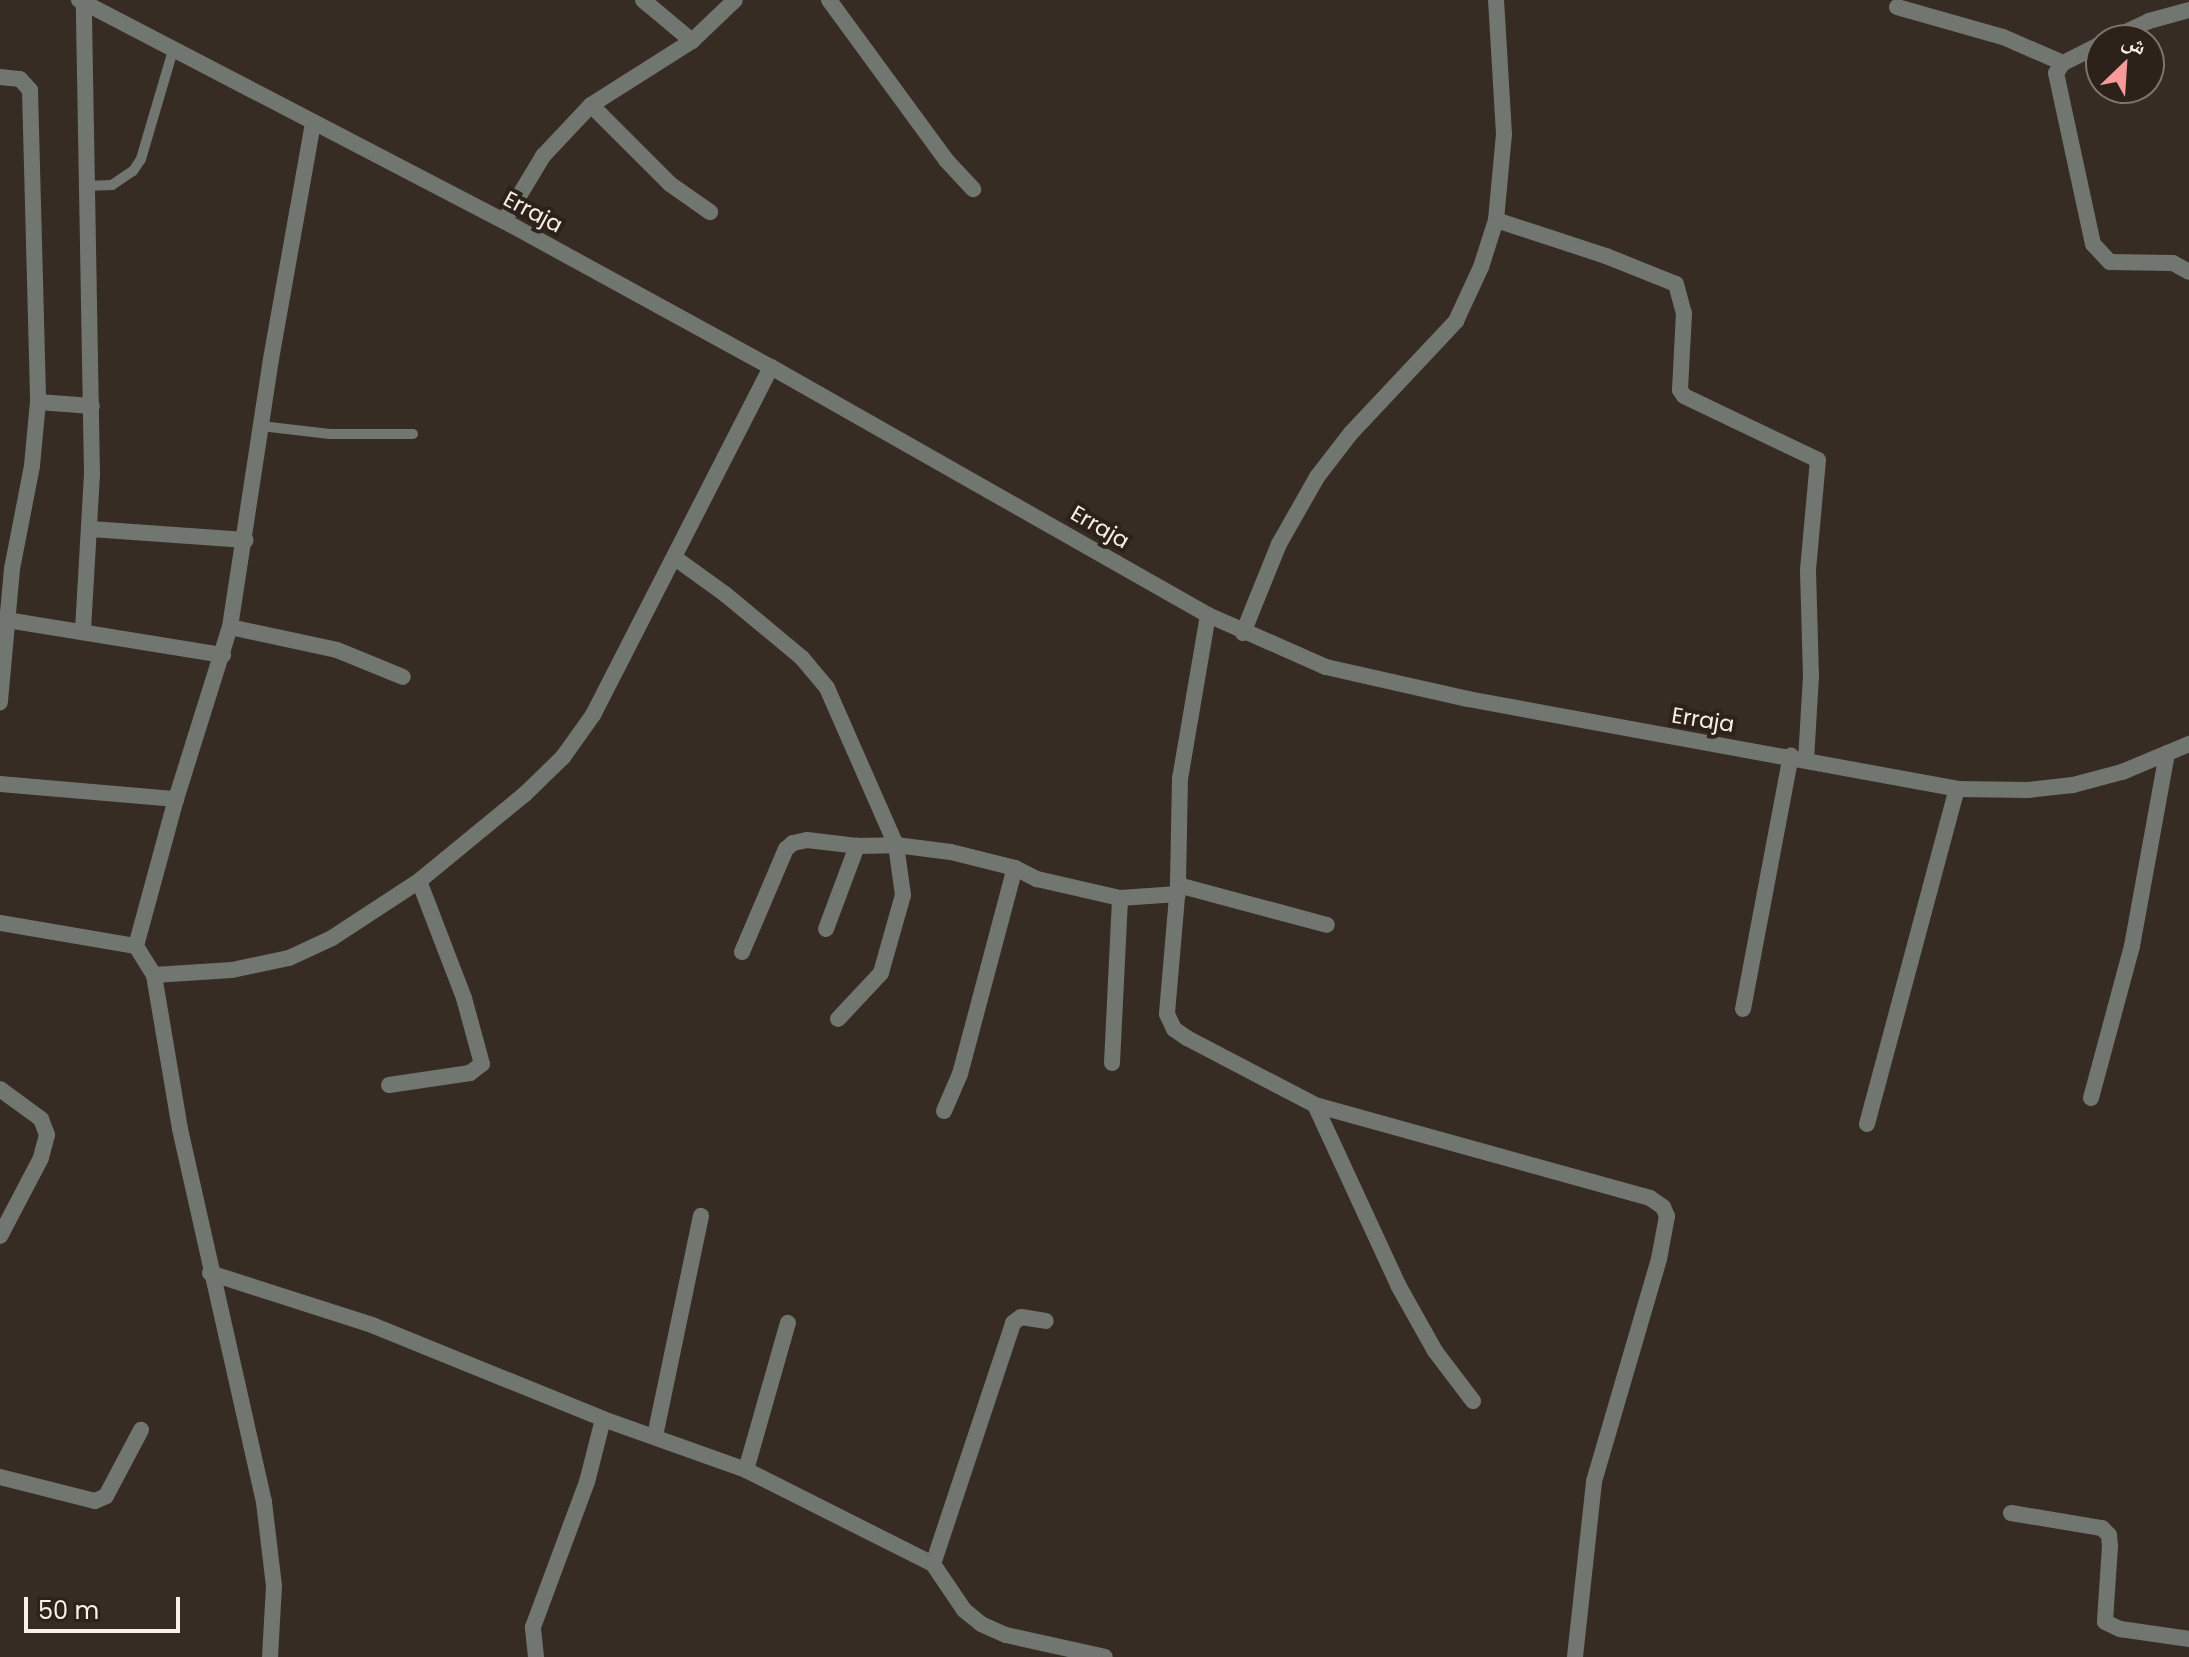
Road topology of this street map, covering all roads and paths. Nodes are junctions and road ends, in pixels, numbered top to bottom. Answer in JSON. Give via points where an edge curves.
{"nodes":[{"id":1,"x":643,"y":0,"type":"edge"},
{"id":2,"x":735,"y":0,"type":"edge"},
{"id":3,"x":829,"y":0,"type":"edge"},
{"id":4,"x":1496,"y":0,"type":"edge"},
{"id":5,"x":82,"y":2,"type":"edge"},
{"id":6,"x":1897,"y":7,"type":"dead end"},
{"id":7,"x":2189,"y":10,"type":"edge"},
{"id":8,"x":2143,"y":24,"type":"edge"},
{"id":9,"x":692,"y":41,"type":"junction"},
{"id":10,"x":173,"y":50,"type":"junction"},
{"id":11,"x":2085,"y":52,"type":"edge"},
{"id":12,"x":2063,"y":63,"type":"junction"},
{"id":13,"x":0,"y":77,"type":"edge"},
{"id":14,"x":591,"y":105,"type":"junction"},
{"id":15,"x":313,"y":123,"type":"junction"},
{"id":16,"x":85,"y":186,"type":"junction"},
{"id":17,"x":973,"y":189,"type":"dead end"},
{"id":18,"x":710,"y":212,"type":"dead end"},
{"id":19,"x":1496,"y":220,"type":"junction"},
{"id":20,"x":504,"y":221,"type":"junction"},
{"id":21,"x":2189,"y":272,"type":"edge"},
{"id":22,"x":771,"y":367,"type":"junction"},
{"id":23,"x":38,"y":402,"type":"junction"},
{"id":24,"x":92,"y":406,"type":"junction"},
{"id":25,"x":261,"y":426,"type":"junction"},
{"id":26,"x":413,"y":434,"type":"dead end"},
{"id":27,"x":91,"y":529,"type":"junction"},
{"id":28,"x":246,"y":540,"type":"junction"},
{"id":29,"x":675,"y":558,"type":"junction"},
{"id":30,"x":1208,"y":615,"type":"junction"},
{"id":31,"x":4,"y":620,"type":"edge"},
{"id":32,"x":230,"y":627,"type":"junction"},
{"id":33,"x":83,"y":630,"type":"junction"},
{"id":34,"x":1243,"y":633,"type":"junction"},
{"id":35,"x":223,"y":655,"type":"junction"},
{"id":36,"x":403,"y":677,"type":"dead end"},
{"id":37,"x":0,"y":702,"type":"edge"},
{"id":38,"x":2189,"y":744,"type":"edge"},
{"id":39,"x":2167,"y":753,"type":"junction"},
{"id":40,"x":1798,"y":758,"type":"junction"},
{"id":41,"x":0,"y":784,"type":"edge"},
{"id":42,"x":1957,"y":789,"type":"junction"},
{"id":43,"x":176,"y":799,"type":"junction"},
{"id":44,"x":896,"y":845,"type":"junction"},
{"id":45,"x":857,"y":846,"type":"junction"},
{"id":46,"x":1015,"y":868,"type":"junction"},
{"id":47,"x":419,"y":881,"type":"junction"},
{"id":48,"x":1178,"y":889,"type":"junction"},
{"id":49,"x":1120,"y":898,"type":"junction"},
{"id":50,"x":0,"y":923,"type":"edge"},
{"id":51,"x":1327,"y":925,"type":"dead end"},
{"id":52,"x":826,"y":929,"type":"dead end"},
{"id":53,"x":136,"y":946,"type":"junction"},
{"id":54,"x":742,"y":952,"type":"dead end"},
{"id":55,"x":154,"y":975,"type":"junction"},
{"id":56,"x":1743,"y":1009,"type":"dead end"},
{"id":57,"x":838,"y":1019,"type":"dead end"},
{"id":58,"x":1112,"y":1063,"type":"dead end"},
{"id":59,"x":389,"y":1085,"type":"dead end"},
{"id":60,"x":0,"y":1089,"type":"edge"},
{"id":61,"x":2091,"y":1098,"type":"dead end"},
{"id":62,"x":1315,"y":1105,"type":"junction"},
{"id":63,"x":944,"y":1111,"type":"dead end"},
{"id":64,"x":1867,"y":1124,"type":"dead end"},
{"id":65,"x":701,"y":1216,"type":"dead end"},
{"id":66,"x":0,"y":1236,"type":"edge"},
{"id":67,"x":210,"y":1273,"type":"junction"},
{"id":68,"x":1046,"y":1321,"type":"dead end"},
{"id":69,"x":788,"y":1323,"type":"dead end"},
{"id":70,"x":1473,"y":1401,"type":"dead end"},
{"id":71,"x":603,"y":1419,"type":"junction"},
{"id":72,"x":141,"y":1430,"type":"dead end"},
{"id":73,"x":655,"y":1436,"type":"junction"},
{"id":74,"x":746,"y":1470,"type":"junction"},
{"id":75,"x":0,"y":1477,"type":"edge"},
{"id":76,"x":2011,"y":1513,"type":"dead end"},
{"id":77,"x":933,"y":1564,"type":"junction"},
{"id":78,"x":2189,"y":1639,"type":"edge"},
{"id":79,"x":270,"y":1657,"type":"edge"},
{"id":80,"x":536,"y":1657,"type":"edge"},
{"id":81,"x":1105,"y":1657,"type":"edge"},
{"id":82,"x":1575,"y":1657,"type":"edge"}],
"edges":[{"from":1,"to":9,"type":"street"},
{"from":2,"to":9,"type":"street"},
{"from":3,"to":17,"type":"street"},
{"from":4,"to":19,"type":"street","via":[[1504,134]]},
{"from":5,"to":10,"type":"street","name":"Erraja"},
{"from":5,"to":16,"type":"street"},
{"from":6,"to":12,"type":"street","via":[[2003,37]]},
{"from":7,"to":8,"type":"street"},
{"from":9,"to":14,"type":"street"},
{"from":10,"to":15,"type":"street","name":"Erraja"},
{"from":10,"to":16,"type":"lane","via":[[141,159],[112,185]]},
{"from":11,"to":12,"type":"street"},
{"from":12,"to":21,"type":"street","via":[[2056,73],[2096,252],[2110,262],[2173,263]]},
{"from":13,"to":23,"type":"street","via":[[20,79],[30,90]]},
{"from":14,"to":18,"type":"street","via":[[670,184]]},
{"from":14,"to":20,"type":"street","via":[[543,156]]},
{"from":15,"to":20,"type":"street","name":"Erraja"},
{"from":15,"to":25,"type":"street"},
{"from":16,"to":24,"type":"street"},
{"from":19,"to":34,"type":"street","via":[[1456,321],[1317,477],[1279,544]]},
{"from":19,"to":40,"type":"street","via":[[1676,284],[1684,313],[1684,396],[1818,460],[1808,570],[1811,676]]},
{"from":20,"to":22,"type":"street","name":"Erraja"},
{"from":22,"to":29,"type":"street"},
{"from":22,"to":30,"type":"street","name":"Erraja"},
{"from":23,"to":24,"type":"street"},
{"from":23,"to":31,"type":"street"},
{"from":24,"to":27,"type":"street"},
{"from":25,"to":26,"type":"lane","via":[[330,434]]},
{"from":25,"to":28,"type":"street"},
{"from":27,"to":28,"type":"street"},
{"from":27,"to":33,"type":"street"},
{"from":28,"to":32,"type":"street"},
{"from":29,"to":44,"type":"street","via":[[802,658],[827,688]]},
{"from":29,"to":47,"type":"street","via":[[593,715],[563,757]]},
{"from":30,"to":34,"type":"street","name":"Erraja"},
{"from":30,"to":48,"type":"street","via":[[1180,778]]},
{"from":31,"to":33,"type":"street"},
{"from":31,"to":37,"type":"street"},
{"from":32,"to":35,"type":"street"},
{"from":32,"to":36,"type":"street","via":[[337,650]]},
{"from":33,"to":35,"type":"street"},
{"from":34,"to":40,"type":"street","name":"Erraja","via":[[1326,667],[1468,699]]},
{"from":35,"to":43,"type":"street"},
{"from":38,"to":39,"type":"street","name":"Erraja"},
{"from":39,"to":42,"type":"street","name":"Erraja","via":[[2073,785]]},
{"from":39,"to":61,"type":"street","via":[[2132,946]]},
{"from":40,"to":42,"type":"street","name":"Erraja"},
{"from":40,"to":56,"type":"street"},
{"from":41,"to":43,"type":"street"},
{"from":42,"to":64,"type":"street"},
{"from":43,"to":53,"type":"street"},
{"from":44,"to":45,"type":"street"},
{"from":44,"to":46,"type":"street"},
{"from":44,"to":57,"type":"street","via":[[903,895],[881,973]]},
{"from":45,"to":52,"type":"street"},
{"from":45,"to":54,"type":"street","via":[[807,840],[786,849]]},
{"from":46,"to":49,"type":"street","via":[[1037,879]]},
{"from":46,"to":63,"type":"street","via":[[960,1074]]},
{"from":47,"to":55,"type":"street","via":[[341,932],[289,958],[232,970]]},
{"from":47,"to":59,"type":"street","via":[[464,998],[482,1064],[470,1073]]},
{"from":48,"to":49,"type":"street"},
{"from":48,"to":51,"type":"street"},
{"from":48,"to":62,"type":"street","via":[[1167,1006],[1174,1029]]},
{"from":49,"to":58,"type":"street"},
{"from":50,"to":53,"type":"street"},
{"from":53,"to":55,"type":"street"},
{"from":55,"to":67,"type":"street"},
{"from":60,"to":66,"type":"street","via":[[41,1119],[47,1135],[41,1158]]},
{"from":62,"to":70,"type":"street","via":[[1398,1285],[1435,1351]]},
{"from":62,"to":82,"type":"street","via":[[1650,1198],[1663,1207],[1667,1230],[1594,1482]]},
{"from":65,"to":73,"type":"street"},
{"from":67,"to":71,"type":"street","via":[[372,1325]]},
{"from":67,"to":79,"type":"street","via":[[264,1502],[274,1586]]},
{"from":68,"to":77,"type":"street","via":[[1021,1317],[1013,1323]]},
{"from":69,"to":74,"type":"street"},
{"from":71,"to":73,"type":"street"},
{"from":71,"to":80,"type":"street","via":[[587,1482],[533,1627]]},
{"from":72,"to":75,"type":"street","via":[[106,1496],[95,1501]]},
{"from":73,"to":74,"type":"street"},
{"from":74,"to":77,"type":"street"},
{"from":76,"to":78,"type":"street","via":[[2102,1528],[2110,1546],[2105,1622]]},
{"from":77,"to":81,"type":"street","via":[[964,1610],[981,1624],[1006,1635]]}]}
